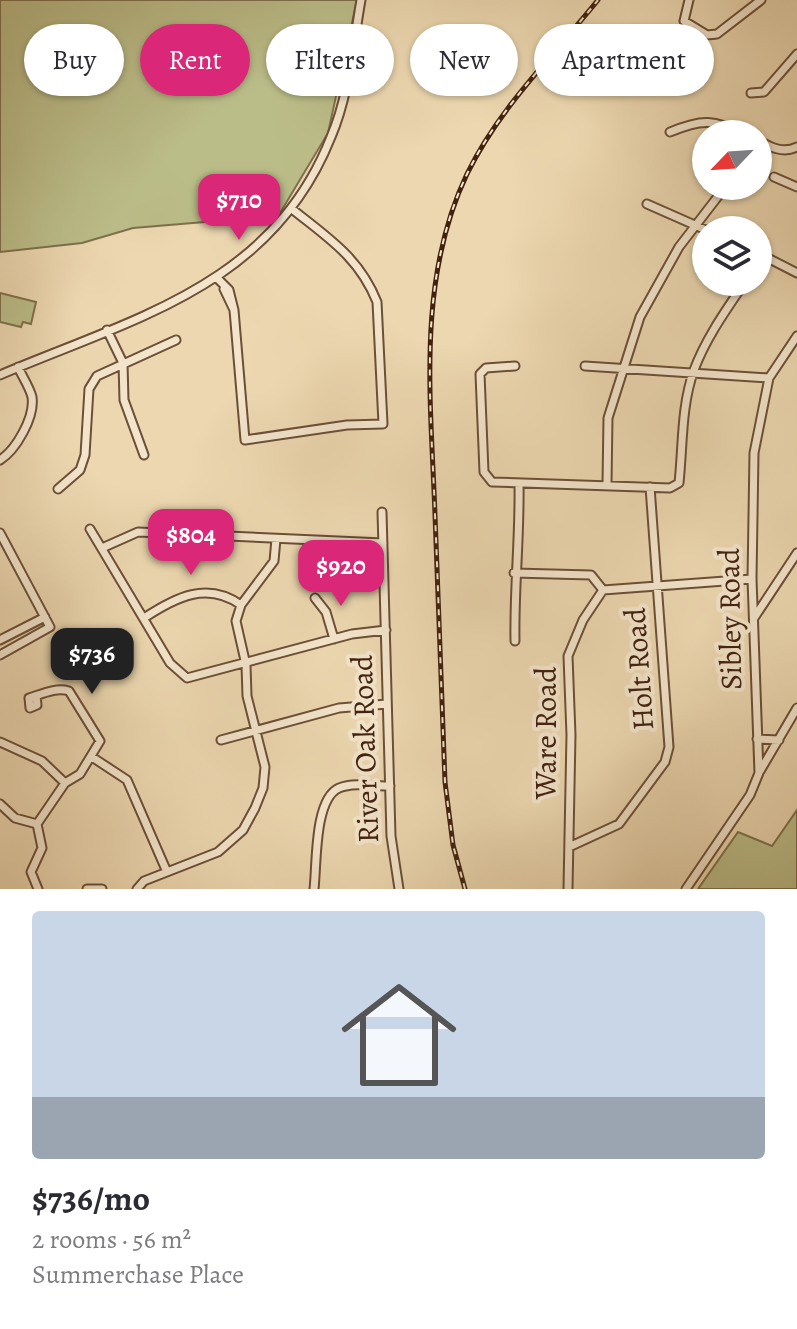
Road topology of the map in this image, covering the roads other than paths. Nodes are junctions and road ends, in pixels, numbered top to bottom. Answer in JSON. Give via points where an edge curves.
{"nodes":[{"id":1,"x":361,"y":0,"type":"edge"},
{"id":2,"x":689,"y":0,"type":"edge"},
{"id":3,"x":761,"y":0,"type":"edge"},
{"id":4,"x":797,"y":54,"type":"edge"},
{"id":5,"x":751,"y":93,"type":"dead end"},
{"id":6,"x":692,"y":123,"type":"edge"},
{"id":7,"x":670,"y":132,"type":"dead end"},
{"id":8,"x":772,"y":147,"type":"edge"},
{"id":9,"x":797,"y":147,"type":"edge"},
{"id":10,"x":774,"y":177,"type":"dead end"},
{"id":11,"x":797,"y":187,"type":"edge"},
{"id":12,"x":647,"y":204,"type":"dead end"},
{"id":13,"x":292,"y":209,"type":"junction"},
{"id":14,"x":692,"y":224,"type":"edge"},
{"id":15,"x":692,"y":233,"type":"edge"},
{"id":16,"x":772,"y":262,"type":"edge"},
{"id":17,"x":797,"y":273,"type":"edge"},
{"id":18,"x":217,"y":278,"type":"junction"},
{"id":19,"x":736,"y":296,"type":"edge"},
{"id":20,"x":107,"y":330,"type":"junction"},
{"id":21,"x":797,"y":336,"type":"edge"},
{"id":22,"x":176,"y":340,"type":"dead end"},
{"id":23,"x":123,"y":363,"type":"junction"},
{"id":24,"x":515,"y":366,"type":"dead end"},
{"id":25,"x":585,"y":366,"type":"dead end"},
{"id":26,"x":18,"y":367,"type":"junction"},
{"id":27,"x":621,"y":369,"type":"junction"},
{"id":28,"x":693,"y":373,"type":"junction"},
{"id":29,"x":0,"y":375,"type":"edge"},
{"id":30,"x":769,"y":378,"type":"junction"},
{"id":31,"x":144,"y":455,"type":"dead end"},
{"id":32,"x":0,"y":460,"type":"edge"},
{"id":33,"x":519,"y":484,"type":"junction"},
{"id":34,"x":607,"y":484,"type":"junction"},
{"id":35,"x":650,"y":487,"type":"junction"},
{"id":36,"x":58,"y":489,"type":"dead end"},
{"id":37,"x":382,"y":512,"type":"dead end"},
{"id":38,"x":90,"y":529,"type":"dead end"},
{"id":39,"x":0,"y":533,"type":"edge"},
{"id":40,"x":276,"y":539,"type":"junction"},
{"id":41,"x":383,"y":543,"type":"junction"},
{"id":42,"x":102,"y":548,"type":"junction"},
{"id":43,"x":797,"y":553,"type":"edge"},
{"id":44,"x":514,"y":573,"type":"junction"},
{"id":45,"x":752,"y":579,"type":"junction"},
{"id":46,"x":657,"y":585,"type":"junction"},
{"id":47,"x":603,"y":590,"type":"junction"},
{"id":48,"x":315,"y":598,"type":"dead end"},
{"id":49,"x":241,"y":605,"type":"junction"},
{"id":50,"x":45,"y":617,"type":"junction"},
{"id":51,"x":144,"y":618,"type":"junction"},
{"id":52,"x":753,"y":620,"type":"junction"},
{"id":53,"x":386,"y":630,"type":"junction"},
{"id":54,"x":334,"y":639,"type":"junction"},
{"id":55,"x":0,"y":640,"type":"edge"},
{"id":56,"x":515,"y":641,"type":"dead end"},
{"id":57,"x":0,"y":655,"type":"edge"},
{"id":58,"x":246,"y":665,"type":"junction"},
{"id":59,"x":36,"y":696,"type":"dead end"},
{"id":60,"x":387,"y":704,"type":"junction"},
{"id":61,"x":797,"y":708,"type":"edge"},
{"id":62,"x":257,"y":730,"type":"junction"},
{"id":63,"x":757,"y":739,"type":"junction"},
{"id":64,"x":221,"y":740,"type":"dead end"},
{"id":65,"x":779,"y":740,"type":"junction"},
{"id":66,"x":0,"y":742,"type":"edge"},
{"id":67,"x":92,"y":757,"type":"junction"},
{"id":68,"x":759,"y":773,"type":"junction"},
{"id":69,"x":65,"y":783,"type":"junction"},
{"id":70,"x":390,"y":786,"type":"junction"},
{"id":71,"x":0,"y":804,"type":"edge"},
{"id":72,"x":37,"y":824,"type":"junction"},
{"id":73,"x":569,"y":847,"type":"junction"},
{"id":74,"x":167,"y":872,"type":"junction"},
{"id":75,"x":39,"y":887,"type":"edge"},
{"id":76,"x":87,"y":889,"type":"edge"},
{"id":77,"x":102,"y":889,"type":"edge"},
{"id":78,"x":137,"y":889,"type":"edge"},
{"id":79,"x":314,"y":889,"type":"edge"},
{"id":80,"x":399,"y":889,"type":"edge"},
{"id":81,"x":568,"y":889,"type":"edge"},
{"id":82,"x":686,"y":889,"type":"edge"}],
"edges":[{"from":1,"to":13,"type":"street","via":[[333,135]]},
{"from":2,"to":3,"type":"street","via":[[684,21],[707,35],[717,34]]},
{"from":4,"to":5,"type":"street","via":[[764,92]]},
{"from":6,"to":7,"type":"street"},
{"from":8,"to":9,"type":"street"},
{"from":10,"to":11,"type":"street"},
{"from":12,"to":14,"type":"street"},
{"from":13,"to":18,"type":"street","via":[[236,267]]},
{"from":13,"to":18,"type":"street","via":[[355,260],[372,289],[383,424],[245,440],[234,310]]},
{"from":15,"to":27,"type":"street","via":[[662,273]]},
{"from":16,"to":17,"type":"street"},
{"from":18,"to":20,"type":"street"},
{"from":19,"to":28,"type":"street"},
{"from":20,"to":23,"type":"street"},
{"from":20,"to":26,"type":"street"},
{"from":21,"to":30,"type":"street","name":"Sibley Road"},
{"from":22,"to":23,"type":"street"},
{"from":23,"to":31,"type":"street","via":[[124,400]]},
{"from":23,"to":36,"type":"street","via":[[97,376],[89,389],[85,455],[80,470]]},
{"from":24,"to":33,"type":"street","via":[[486,368],[480,374],[484,472],[492,482]]},
{"from":25,"to":27,"type":"street"},
{"from":26,"to":29,"type":"street"},
{"from":26,"to":32,"type":"street","via":[[32,396],[31,412],[10,454]]},
{"from":27,"to":28,"type":"street"},
{"from":27,"to":34,"type":"street","via":[[608,418]]},
{"from":28,"to":30,"type":"street"},
{"from":28,"to":35,"type":"street","via":[[679,483]]},
{"from":30,"to":45,"type":"street","name":"Sibley Road","via":[[754,453]]},
{"from":33,"to":34,"type":"street"},
{"from":33,"to":44,"type":"street"},
{"from":34,"to":35,"type":"street"},
{"from":35,"to":46,"type":"street","name":"Holt Road"},
{"from":37,"to":41,"type":"street","name":"River Oak Road"},
{"from":38,"to":42,"type":"street"},
{"from":39,"to":50,"type":"street"},
{"from":40,"to":41,"type":"street"},
{"from":40,"to":42,"type":"street","via":[[138,532]]},
{"from":40,"to":49,"type":"street","via":[[274,561]]},
{"from":41,"to":53,"type":"street","name":"River Oak Road"},
{"from":42,"to":51,"type":"street"},
{"from":43,"to":52,"type":"street"},
{"from":44,"to":47,"type":"street","via":[[591,575]]},
{"from":44,"to":56,"type":"street"},
{"from":45,"to":46,"type":"street"},
{"from":45,"to":52,"type":"street","name":"Sibley Road"},
{"from":46,"to":47,"type":"street"},
{"from":46,"to":73,"type":"street","name":"Holt Road","via":[[669,747],[665,762],[619,824]]},
{"from":47,"to":73,"type":"street","name":"Ware Road","via":[[568,656]]},
{"from":48,"to":54,"type":"street","via":[[326,612]]},
{"from":49,"to":51,"type":"street","via":[[212,592],[193,593]]},
{"from":49,"to":58,"type":"street","via":[[236,630]]},
{"from":50,"to":55,"type":"street"},
{"from":50,"to":57,"type":"street","via":[[50,627],[46,631]]},
{"from":51,"to":58,"type":"street","via":[[170,663],[187,678]]},
{"from":52,"to":63,"type":"street","name":"Sibley Road"},
{"from":53,"to":54,"type":"street"},
{"from":53,"to":60,"type":"street","name":"River Oak Road"},
{"from":54,"to":58,"type":"street"},
{"from":58,"to":62,"type":"street","via":[[247,696]]},
{"from":59,"to":67,"type":"street","via":[[61,689],[72,693],[99,737]]},
{"from":60,"to":62,"type":"street","via":[[339,708]]},
{"from":60,"to":70,"type":"street","name":"River Oak Road"},
{"from":61,"to":65,"type":"street"},
{"from":62,"to":64,"type":"street"},
{"from":62,"to":74,"type":"street","via":[[265,767],[250,820],[218,852]]},
{"from":63,"to":65,"type":"street"},
{"from":63,"to":68,"type":"street","name":"Sibley Road"},
{"from":65,"to":68,"type":"street"},
{"from":66,"to":69,"type":"street","via":[[42,761]]},
{"from":67,"to":69,"type":"street"},
{"from":67,"to":74,"type":"street","via":[[127,780]]},
{"from":68,"to":82,"type":"street","via":[[750,795]]},
{"from":69,"to":72,"type":"street"},
{"from":70,"to":79,"type":"street","via":[[345,786],[328,796]]},
{"from":70,"to":80,"type":"street","name":"River Oak Road"},
{"from":71,"to":72,"type":"street","via":[[15,818]]},
{"from":72,"to":75,"type":"street","via":[[43,844],[31,867]]},
{"from":73,"to":81,"type":"street","name":"Ware Road"},
{"from":74,"to":78,"type":"street"},
{"from":76,"to":77,"type":"street"}]}
